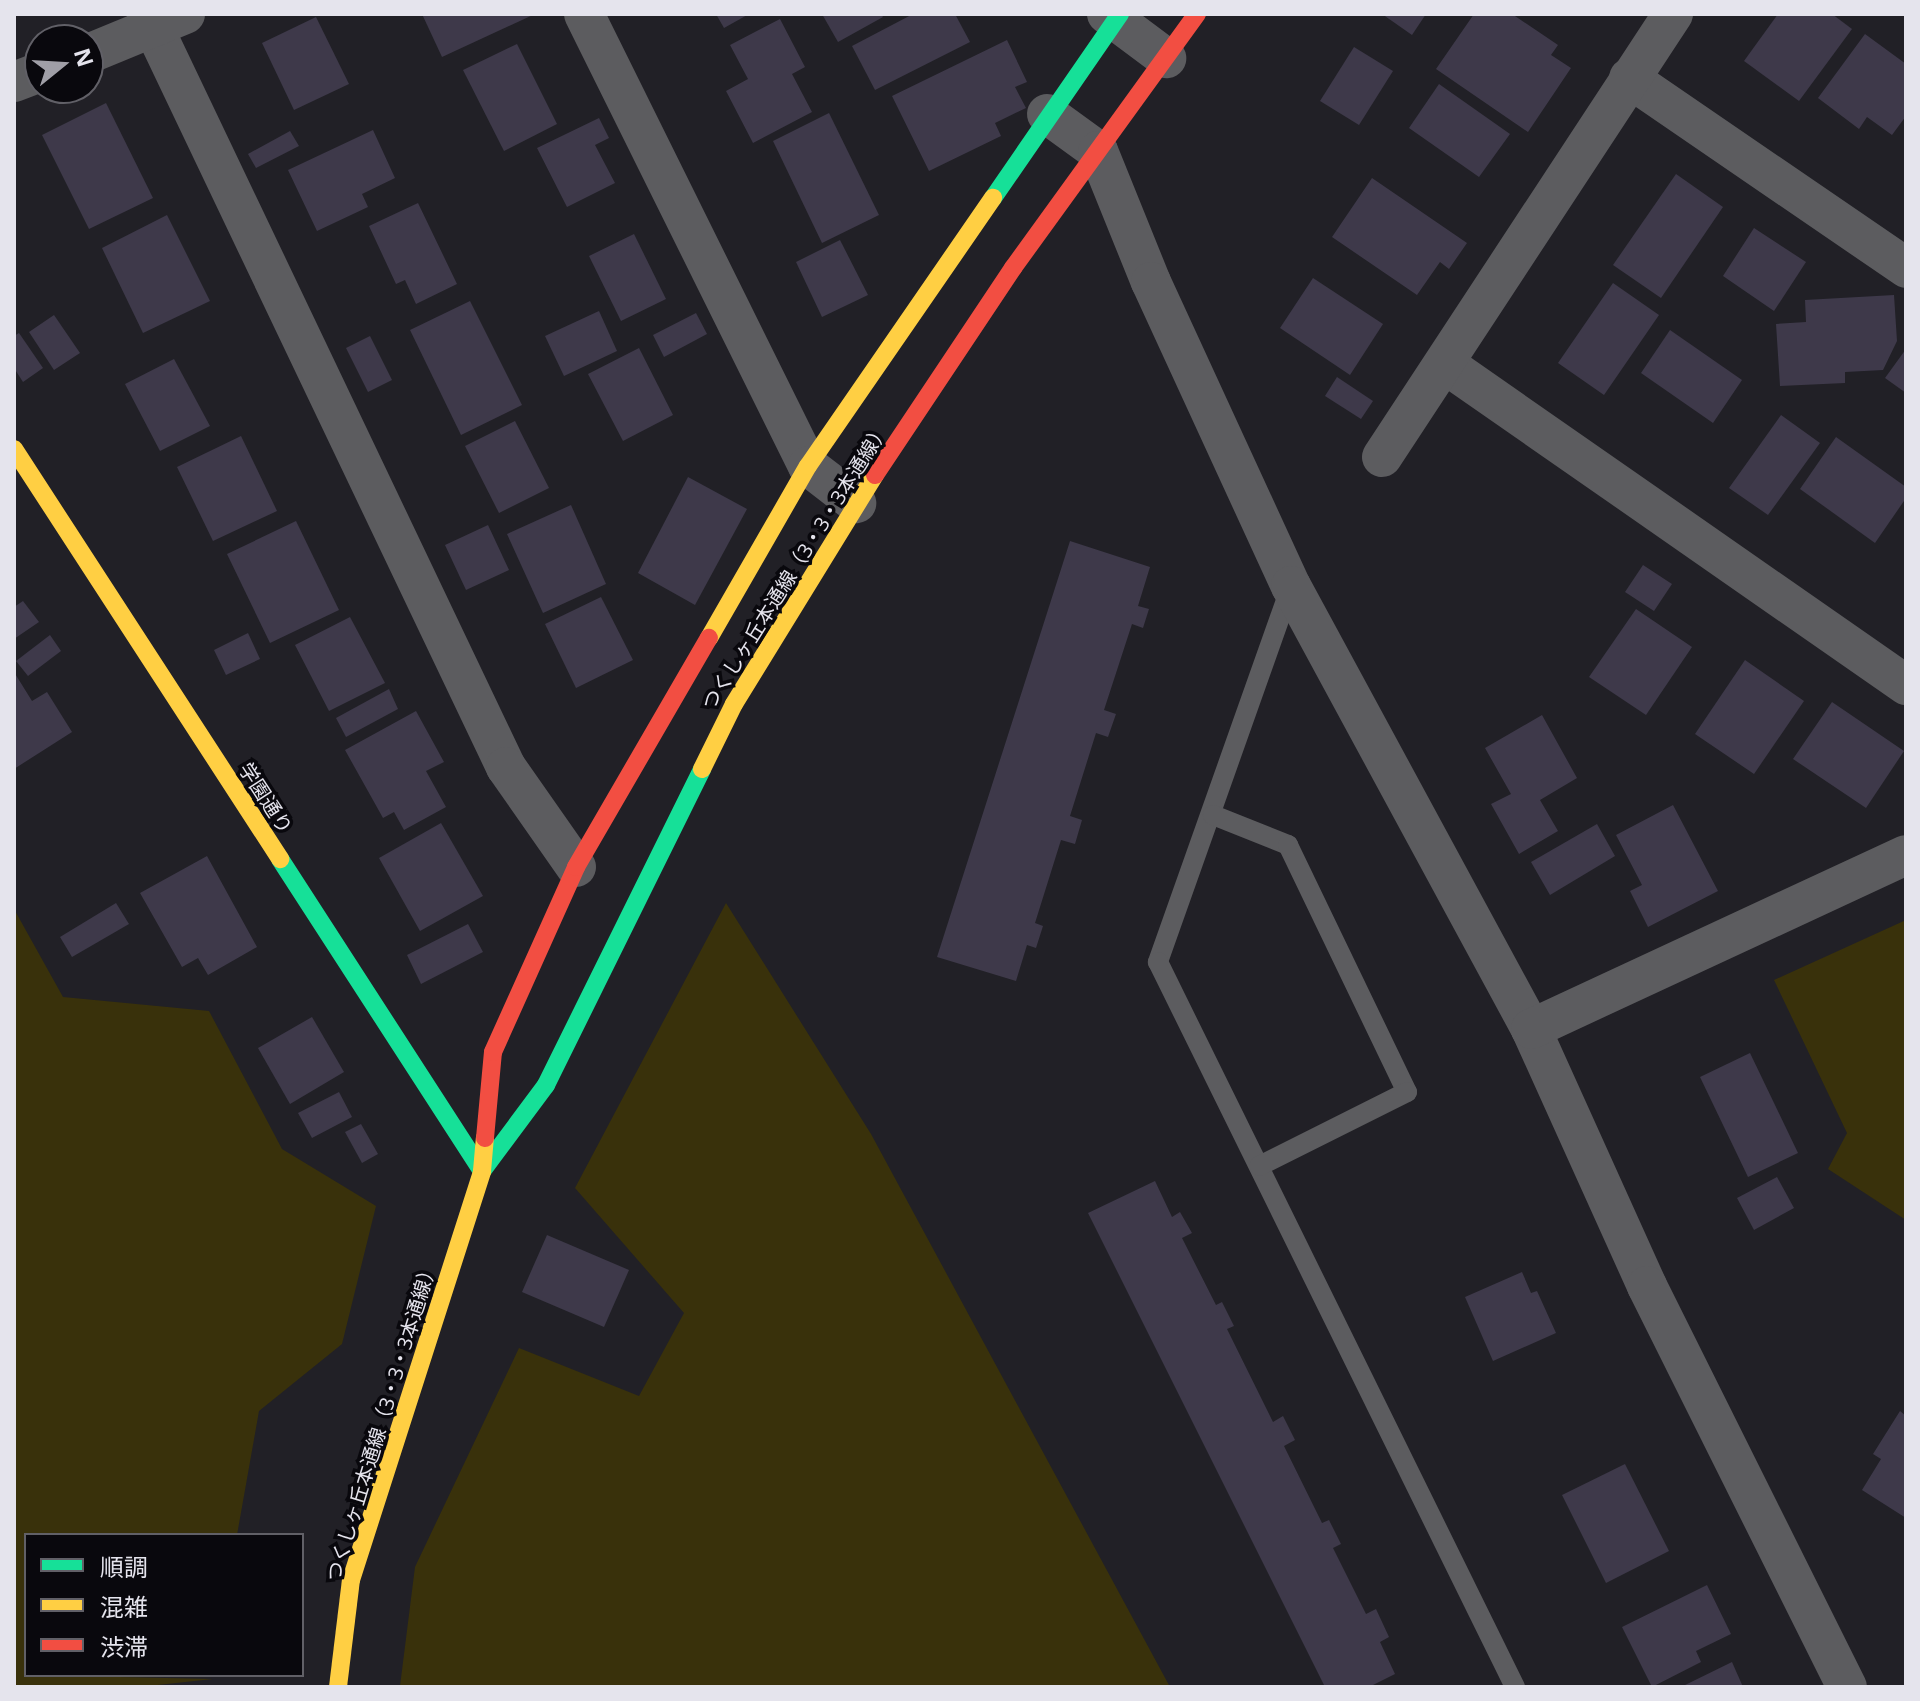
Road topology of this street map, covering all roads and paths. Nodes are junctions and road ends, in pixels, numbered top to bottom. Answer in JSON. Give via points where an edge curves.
{"nodes":[{"id":1,"x":584,"y":14,"type":"edge"},
{"id":2,"x":1197,"y":14,"type":"edge"},
{"id":3,"x":1673,"y":14,"type":"edge"},
{"id":4,"x":1114,"y":17,"type":"edge"},
{"id":5,"x":162,"y":19,"type":"edge"},
{"id":6,"x":104,"y":46,"type":"edge"},
{"id":7,"x":1166,"y":58,"type":"junction"},
{"id":8,"x":1629,"y":78,"type":"junction"},
{"id":9,"x":1047,"y":114,"type":"junction"},
{"id":10,"x":1098,"y":151,"type":"junction"},
{"id":11,"x":1906,"y":268,"type":"edge"},
{"id":12,"x":1445,"y":364,"type":"junction"},
{"id":13,"x":14,"y":449,"type":"edge"},
{"id":14,"x":1382,"y":457,"type":"dead end"},
{"id":15,"x":808,"y":466,"type":"junction"},
{"id":16,"x":856,"y":503,"type":"junction"},
{"id":17,"x":1291,"y":586,"type":"junction"},
{"id":18,"x":1906,"y":685,"type":"edge"},
{"id":19,"x":1213,"y":815,"type":"junction"},
{"id":20,"x":1906,"y":855,"type":"edge"},
{"id":21,"x":576,"y":867,"type":"junction"},
{"id":22,"x":1531,"y":1029,"type":"junction"},
{"id":23,"x":1259,"y":1166,"type":"junction"},
{"id":24,"x":482,"y":1171,"type":"junction"},
{"id":25,"x":338,"y":1687,"type":"edge"},
{"id":26,"x":1515,"y":1687,"type":"edge"},
{"id":27,"x":1847,"y":1687,"type":"edge"}],
"edges":[{"from":1,"to":15,"type":"street"},
{"from":2,"to":7,"type":"street","name":"つくしヶ丘本通線（3・3・3本通線）"},
{"from":3,"to":8,"type":"street"},
{"from":4,"to":7,"type":"street"},
{"from":4,"to":9,"type":"street","name":"つくしヶ丘本通線（3・3・3本通線）"},
{"from":5,"to":6,"type":"street"},
{"from":5,"to":21,"type":"street","via":[[506,767]]},
{"from":7,"to":10,"type":"street","name":"つくしヶ丘本通線（3・3・3本通線）"},
{"from":8,"to":11,"type":"street"},
{"from":8,"to":12,"type":"street"},
{"from":9,"to":10,"type":"street"},
{"from":9,"to":15,"type":"street","name":"つくしヶ丘本通線（3・3・3本通線）"},
{"from":10,"to":16,"type":"street","name":"つくしヶ丘本通線（3・3・3本通線）"},
{"from":10,"to":17,"type":"street","via":[[1151,282]]},
{"from":12,"to":14,"type":"street"},
{"from":12,"to":18,"type":"street"},
{"from":13,"to":24,"type":"street","name":"学園通り"},
{"from":15,"to":16,"type":"street"},
{"from":15,"to":21,"type":"street","name":"つくしヶ丘本通線（3・3・3本通線）"},
{"from":16,"to":24,"type":"street","name":"つくしヶ丘本通線（3・3・3本通線）","via":[[734,704],[546,1085]]},
{"from":17,"to":19,"type":"lane"},
{"from":17,"to":22,"type":"street"},
{"from":19,"to":23,"type":"lane","via":[[1158,962]]},
{"from":19,"to":23,"type":"lane","via":[[1288,845],[1407,1092]]},
{"from":20,"to":22,"type":"street"},
{"from":21,"to":24,"type":"street","name":"つくしヶ丘本通線（3・3・3本通線）","via":[[493,1052]]},
{"from":22,"to":27,"type":"street","via":[[1647,1286]]},
{"from":23,"to":26,"type":"lane"},
{"from":24,"to":25,"type":"street","name":"つくしヶ丘本通線（3・3・3本通線）","via":[[351,1580]]}]}
